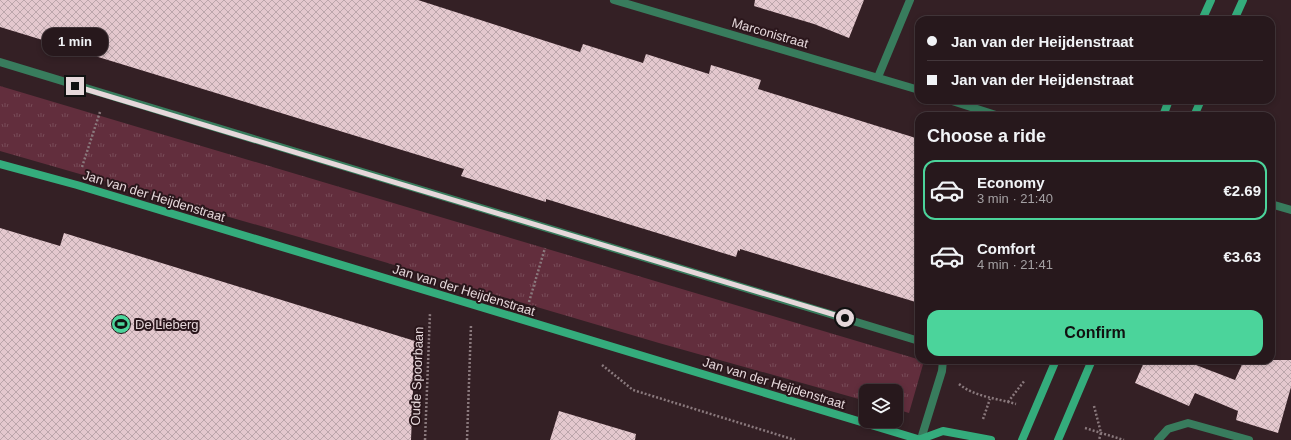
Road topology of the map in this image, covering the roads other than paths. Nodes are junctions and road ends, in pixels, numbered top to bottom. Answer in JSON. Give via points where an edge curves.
{"nodes":[{"id":1,"x":614,"y":0,"type":"edge"},
{"id":2,"x":910,"y":0,"type":"edge"},
{"id":3,"x":1211,"y":0,"type":"edge"},
{"id":4,"x":1243,"y":0,"type":"edge"},
{"id":5,"x":1204,"y":16,"type":"edge"},
{"id":6,"x":1236,"y":16,"type":"edge"},
{"id":7,"x":0,"y":62,"type":"edge"},
{"id":8,"x":878,"y":77,"type":"junction"},
{"id":9,"x":915,"y":89,"type":"edge"},
{"id":10,"x":962,"y":104,"type":"edge"},
{"id":11,"x":986,"y":112,"type":"edge"},
{"id":12,"x":0,"y":164,"type":"edge"},
{"id":13,"x":1275,"y":205,"type":"edge"},
{"id":14,"x":1291,"y":210,"type":"edge"},
{"id":15,"x":915,"y":340,"type":"edge"},
{"id":16,"x":943,"y":364,"type":"edge"},
{"id":17,"x":1054,"y":364,"type":"edge"},
{"id":18,"x":1090,"y":364,"type":"edge"},
{"id":19,"x":921,"y":440,"type":"edge"},
{"id":20,"x":992,"y":440,"type":"edge"},
{"id":21,"x":1022,"y":440,"type":"edge"},
{"id":22,"x":1058,"y":440,"type":"edge"},
{"id":23,"x":1158,"y":440,"type":"edge"},
{"id":24,"x":1249,"y":440,"type":"edge"}],
"edges":[{"from":1,"to":8,"type":"street","name":"Marconistraat"},
{"from":2,"to":8,"type":"street"},
{"from":3,"to":5,"type":"main road"},
{"from":4,"to":6,"type":"main road"},
{"from":7,"to":15,"type":"street"},
{"from":8,"to":9,"type":"street","name":"Marconistraat"},
{"from":10,"to":11,"type":"street"},
{"from":12,"to":19,"type":"main road","name":"Jan van der Heijdenstraat"},
{"from":13,"to":14,"type":"street"},
{"from":16,"to":19,"type":"street"},
{"from":17,"to":21,"type":"main road"},
{"from":18,"to":22,"type":"main road"},
{"from":19,"to":20,"type":"main road","via":[[943,431]]},
{"from":23,"to":24,"type":"street","via":[[1168,429],[1188,423]]}]}
